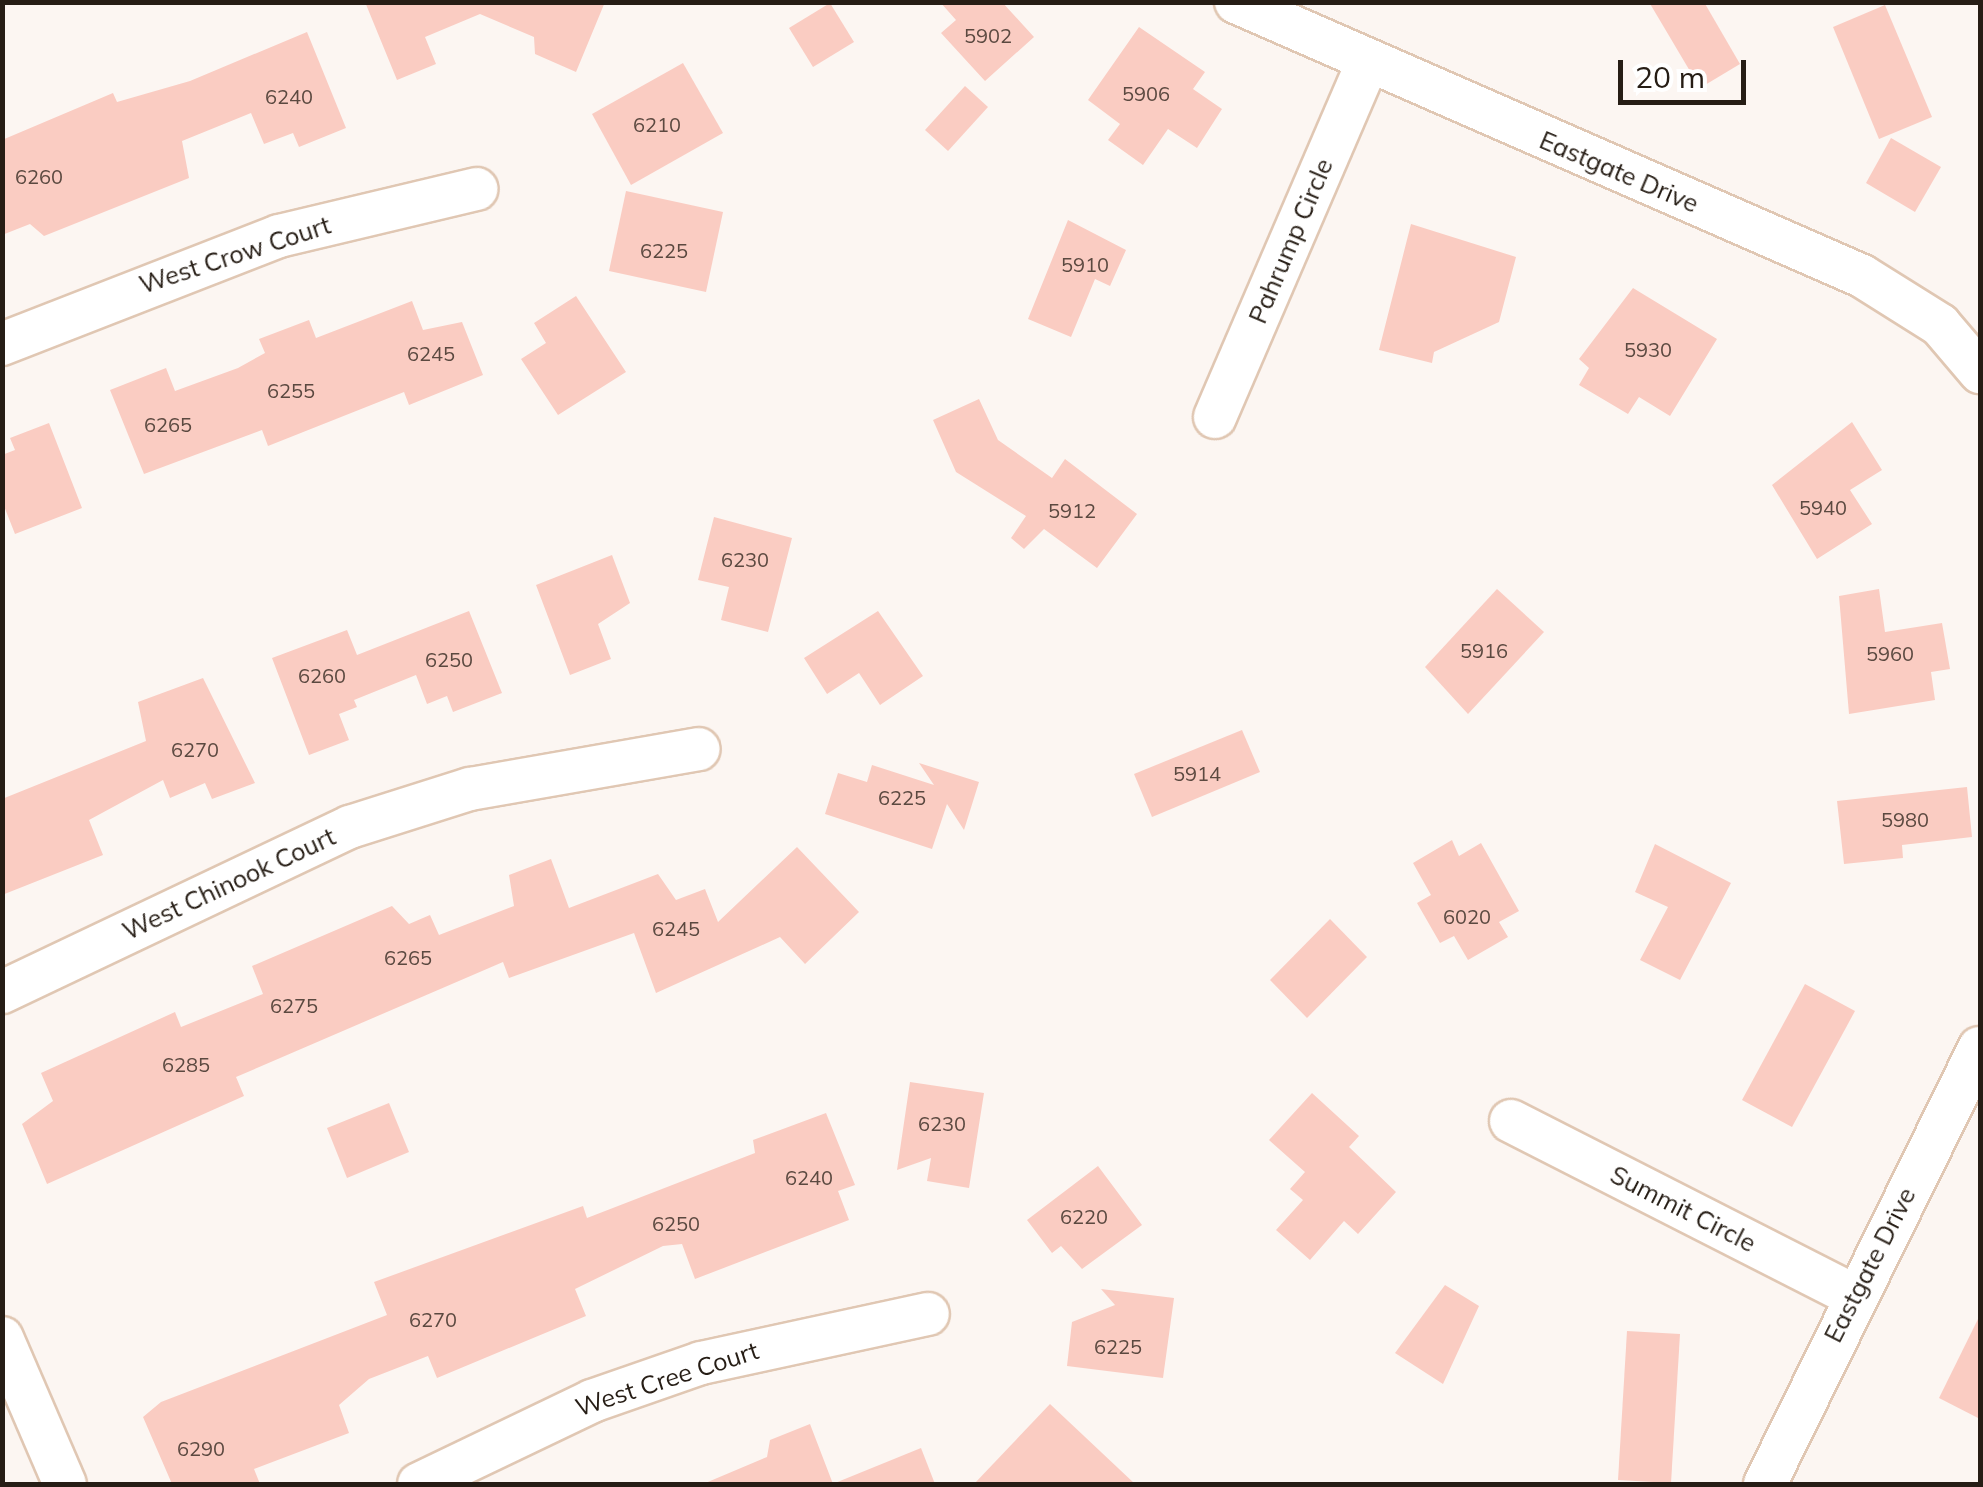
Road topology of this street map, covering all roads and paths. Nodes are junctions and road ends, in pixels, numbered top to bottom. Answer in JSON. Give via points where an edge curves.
{"nodes":[{"id":1,"x":1236,"y":2,"type":"edge"},
{"id":2,"x":1368,"y":64,"type":"junction"},
{"id":3,"x":476,"y":189,"type":"dead end"},
{"id":4,"x":2,"y":344,"type":"edge"},
{"id":5,"x":1980,"y":372,"type":"edge"},
{"id":6,"x":1216,"y":418,"type":"dead end"},
{"id":7,"x":699,"y":750,"type":"dead end"},
{"id":8,"x":2,"y":992,"type":"edge"},
{"id":9,"x":1980,"y":1048,"type":"edge"},
{"id":10,"x":1512,"y":1121,"type":"dead end"},
{"id":11,"x":1854,"y":1296,"type":"junction"},
{"id":12,"x":928,"y":1314,"type":"dead end"},
{"id":13,"x":2,"y":1338,"type":"edge"},
{"id":14,"x":64,"y":1484,"type":"edge"},
{"id":15,"x":419,"y":1484,"type":"edge"},
{"id":16,"x":1766,"y":1484,"type":"edge"}],
"edges":[{"from":1,"to":2,"type":"street","name":"Eastgate Drive"},
{"from":2,"to":5,"type":"street","name":"Eastgate Drive","via":[[1862,276],[1940,325]]},
{"from":2,"to":6,"type":"street","name":"Pahrump Circle"},
{"from":3,"to":4,"type":"street","name":"West Crow Court","via":[[279,236]]},
{"from":7,"to":8,"type":"street","name":"West Chinook Court","via":[[470,789],[350,827]]},
{"from":9,"to":11,"type":"street","name":"Eastgate Drive"},
{"from":10,"to":11,"type":"street","name":"Summit Circle"},
{"from":11,"to":16,"type":"street","name":"Eastgate Drive"},
{"from":12,"to":15,"type":"street","name":"West Cree Court","via":[[701,1362],[592,1400]]},
{"from":13,"to":14,"type":"street"}]}
